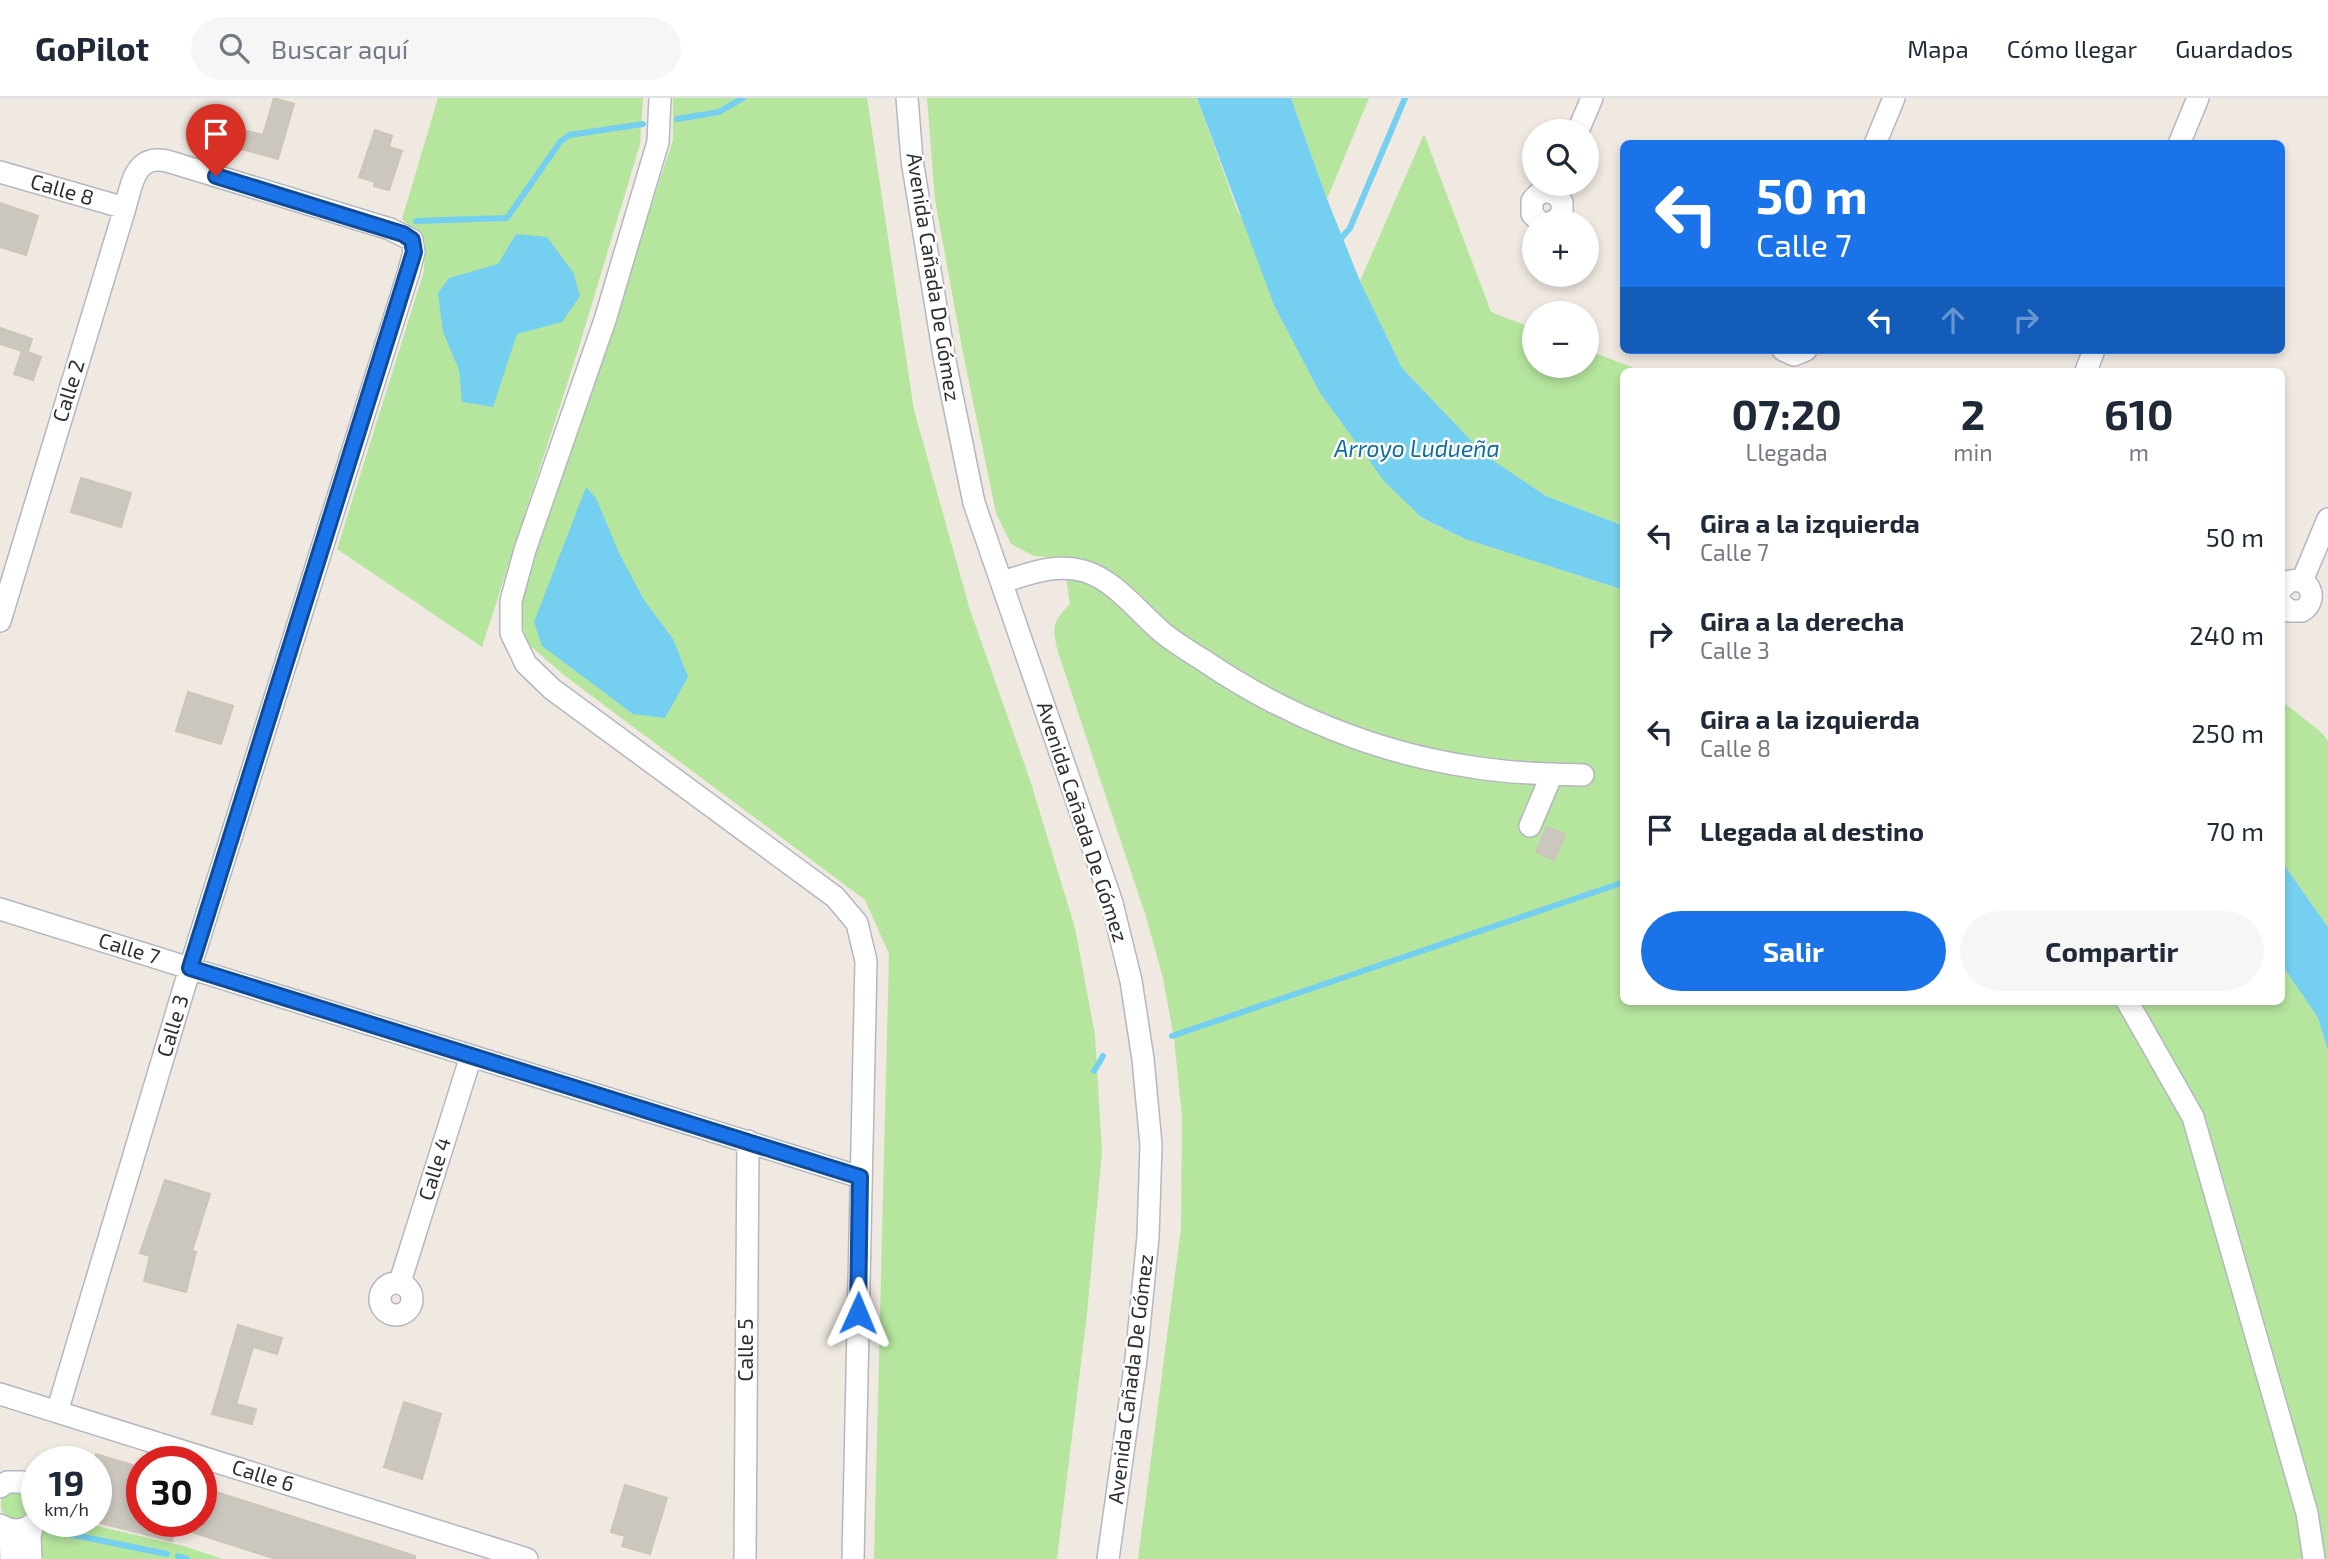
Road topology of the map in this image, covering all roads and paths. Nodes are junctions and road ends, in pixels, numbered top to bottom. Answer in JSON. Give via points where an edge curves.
{"nodes":[{"id":1,"x":660,"y":98,"type":"edge"},
{"id":2,"x":907,"y":98,"type":"edge"},
{"id":3,"x":1592,"y":98,"type":"edge"},
{"id":4,"x":1894,"y":98,"type":"edge"},
{"id":5,"x":2198,"y":98,"type":"edge"},
{"id":6,"x":1583,"y":119,"type":"edge"},
{"id":7,"x":1877,"y":140,"type":"edge"},
{"id":8,"x":2181,"y":140,"type":"edge"},
{"id":9,"x":0,"y":172,"type":"edge"},
{"id":10,"x":125,"y":208,"type":"junction"},
{"id":11,"x":412,"y":240,"type":"joint"},
{"id":12,"x":2328,"y":519,"type":"edge"},
{"id":13,"x":1002,"y":582,"type":"junction"},
{"id":14,"x":2292,"y":585,"type":"edge"},
{"id":15,"x":2285,"y":607,"type":"edge"},
{"id":16,"x":0,"y":621,"type":"edge"},
{"id":17,"x":1552,"y":774,"type":"junction"},
{"id":18,"x":1583,"y":775,"type":"dead end"},
{"id":19,"x":1530,"y":826,"type":"dead end"},
{"id":20,"x":0,"y":909,"type":"edge"},
{"id":21,"x":190,"y":968,"type":"junction"},
{"id":22,"x":2129,"y":1005,"type":"edge"},
{"id":23,"x":471,"y":1056,"type":"junction"},
{"id":24,"x":747,"y":1141,"type":"junction"},
{"id":25,"x":860,"y":1177,"type":"junction"},
{"id":26,"x":400,"y":1282,"type":"dead end"},
{"id":27,"x":0,"y":1394,"type":"edge"},
{"id":28,"x":57,"y":1412,"type":"junction"},
{"id":29,"x":21,"y":1482,"type":"edge"},
{"id":30,"x":0,"y":1487,"type":"edge"},
{"id":31,"x":3,"y":1527,"type":"edge"},
{"id":32,"x":21,"y":1528,"type":"edge"},
{"id":33,"x":30,"y":1537,"type":"edge"},
{"id":34,"x":11,"y":1559,"type":"edge"},
{"id":35,"x":31,"y":1559,"type":"edge"},
{"id":36,"x":527,"y":1559,"type":"edge"},
{"id":37,"x":744,"y":1559,"type":"edge"},
{"id":38,"x":853,"y":1559,"type":"edge"},
{"id":39,"x":1108,"y":1559,"type":"edge"},
{"id":40,"x":2314,"y":1559,"type":"edge"}],
"edges":[{"from":1,"to":25,"type":"street","via":[[658,142],[605,320],[525,550],[511,601],[511,633],[526,664],[552,689],[835,897],[857,923],[866,961]]},
{"from":2,"to":13,"type":"street","name":"Avenida Cañada De Gómez","via":[[912,160],[944,356],[974,503]]},
{"from":3,"to":6,"type":"street"},
{"from":4,"to":7,"type":"street"},
{"from":5,"to":8,"type":"street"},
{"from":9,"to":10,"type":"street","name":"Calle 8"},
{"from":10,"to":11,"type":"street","name":"Calle 2","via":[[143,163],[154,159],[390,229]]},
{"from":10,"to":16,"type":"street","name":"Calle 2"},
{"from":11,"to":21,"type":"street","name":"Calle 3","via":[[409,271]]},
{"from":12,"to":14,"type":"street"},
{"from":13,"to":17,"type":"street","via":[[1055,567],[1086,572],[1110,585],[1164,634],[1218,671],[1333,730],[1402,753],[1512,772]]},
{"from":13,"to":39,"type":"street","name":"Avenida Cañada De Gómez","via":[[1112,903],[1143,1059],[1151,1145],[1148,1237]]},
{"from":14,"to":15,"type":"street","via":[[2308,585],[2312,597],[2307,608],[2295,612]]},
{"from":17,"to":18,"type":"street"},
{"from":17,"to":19,"type":"street"},
{"from":20,"to":21,"type":"street","name":"Calle 7"},
{"from":21,"to":23,"type":"street","name":"Calle 7"},
{"from":21,"to":28,"type":"street","name":"Calle 3"},
{"from":22,"to":40,"type":"street","via":[[2193,1117],[2307,1513]]},
{"from":23,"to":24,"type":"street","name":"Calle 7"},
{"from":23,"to":26,"type":"street","name":"Calle 4"},
{"from":24,"to":25,"type":"street","name":"Calle 7"},
{"from":24,"to":37,"type":"street","name":"Calle 5"},
{"from":25,"to":38,"type":"street"},
{"from":27,"to":28,"type":"street","name":"Calle 6"},
{"from":28,"to":36,"type":"street","name":"Calle 6"},
{"from":29,"to":30,"type":"street"},
{"from":31,"to":32,"type":"street"},
{"from":31,"to":34,"type":"street"},
{"from":33,"to":35,"type":"street"}]}
